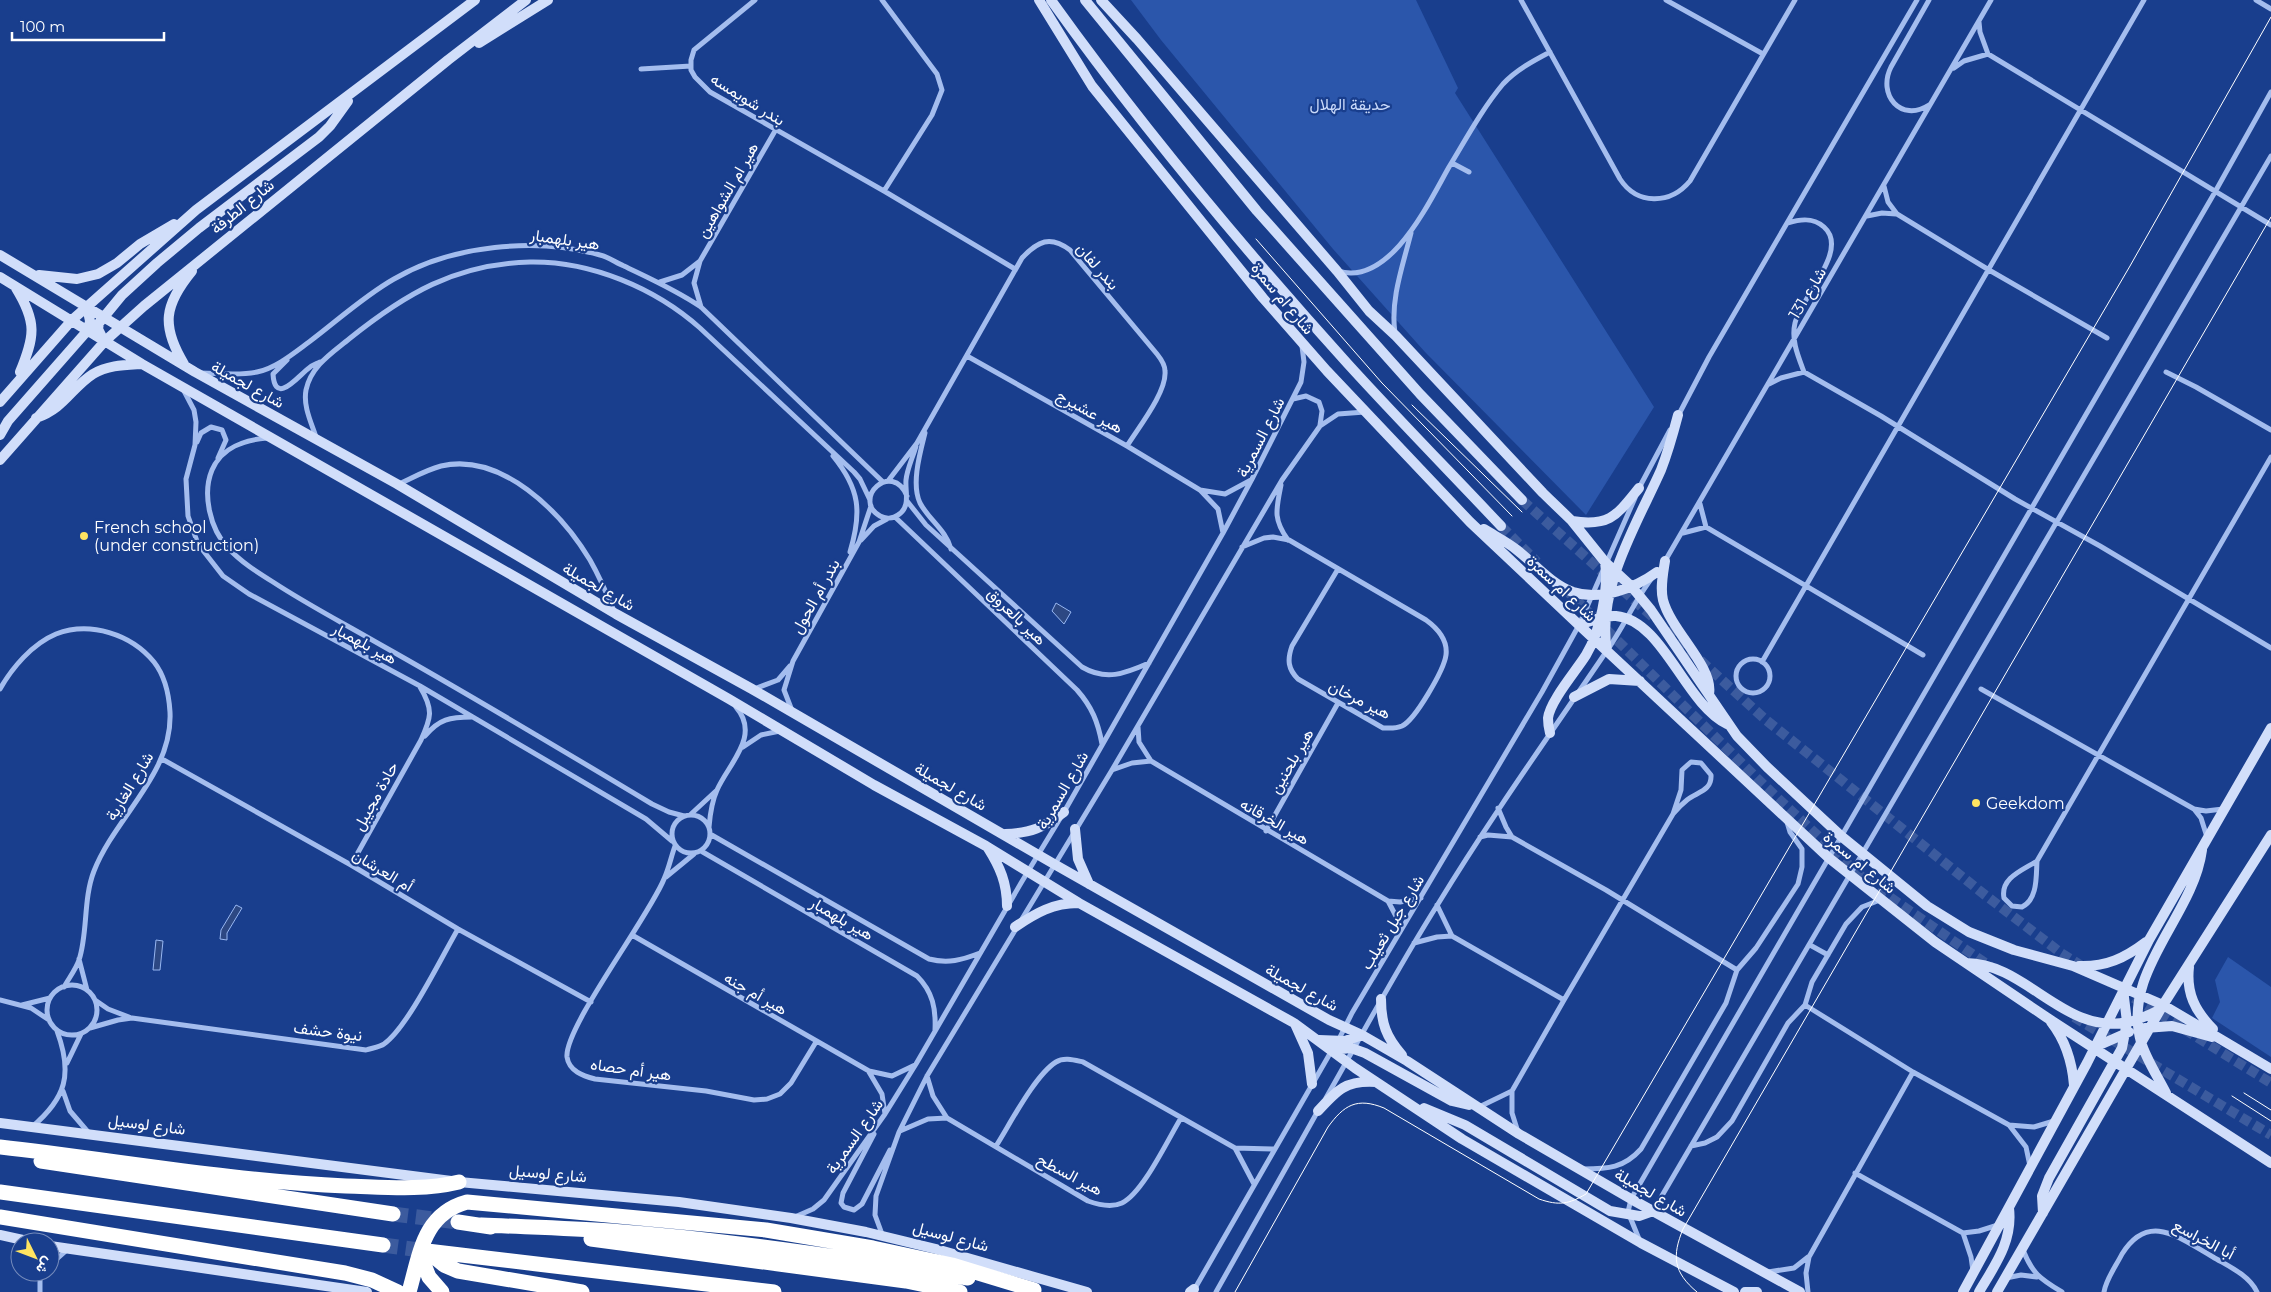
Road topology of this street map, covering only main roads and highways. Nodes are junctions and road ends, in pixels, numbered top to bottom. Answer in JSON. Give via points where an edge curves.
{"nodes":[{"id":1,"x":0,"y":1147,"type":"edge"},
{"id":2,"x":0,"y":1155,"type":"edge"},
{"id":3,"x":459,"y":1182,"type":"road end"},
{"id":4,"x":0,"y":1192,"type":"edge"},
{"id":5,"x":393,"y":1214,"type":"tunnel mouth"},
{"id":6,"x":0,"y":1217,"type":"edge"},
{"id":7,"x":458,"y":1222,"type":"tunnel mouth"},
{"id":8,"x":482,"y":1225,"type":"junction"},
{"id":9,"x":383,"y":1245,"type":"tunnel mouth"},
{"id":10,"x":424,"y":1252,"type":"junction"},
{"id":11,"x":398,"y":1292,"type":"edge"},
{"id":12,"x":409,"y":1292,"type":"edge"},
{"id":13,"x":442,"y":1292,"type":"edge"},
{"id":14,"x":582,"y":1292,"type":"edge"},
{"id":15,"x":774,"y":1292,"type":"edge"},
{"id":16,"x":960,"y":1292,"type":"edge"}],
"edges":[{"from":1,"to":3,"type":"highway","via":[[233,1178],[314,1185],[416,1189]]},
{"from":2,"to":5,"type":"highway"},
{"from":4,"to":9,"type":"highway"},
{"from":6,"to":11,"type":"highway","via":[[345,1273],[372,1280]]},
{"from":7,"to":8,"type":"highway"},
{"from":8,"to":10,"type":"highway","via":[[611,1231],[744,1245],[886,1264],[1034,1290],[952,1265],[766,1230],[484,1202],[467,1202],[446,1210],[431,1225]]},
{"from":8,"to":16,"type":"highway","via":[[906,1281]]},
{"from":10,"to":12,"type":"highway"},
{"from":10,"to":13,"type":"highway","via":[[430,1277]]},
{"from":10,"to":14,"type":"highway","via":[[458,1271]]},
{"from":10,"to":15,"type":"highway"}]}
